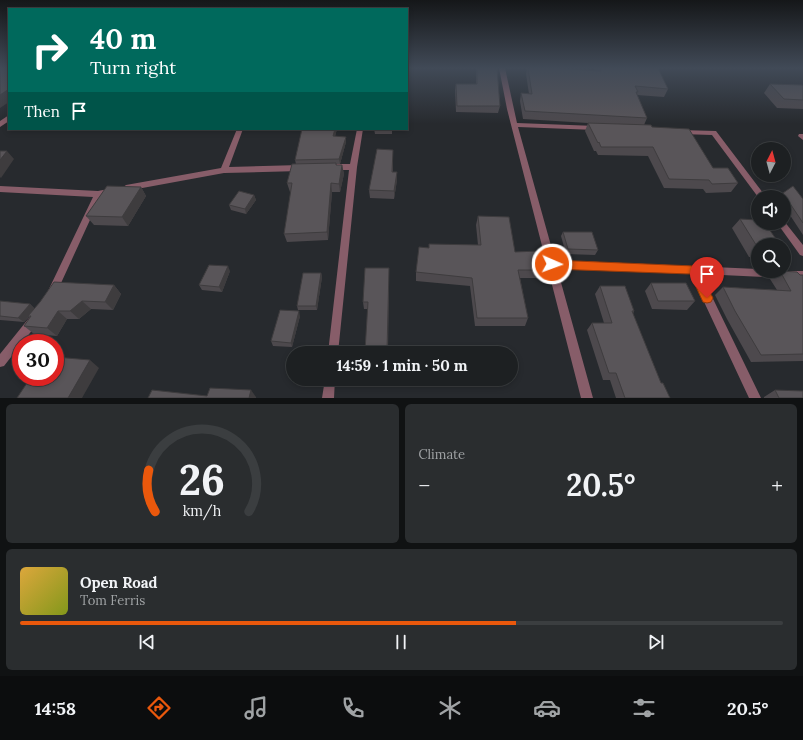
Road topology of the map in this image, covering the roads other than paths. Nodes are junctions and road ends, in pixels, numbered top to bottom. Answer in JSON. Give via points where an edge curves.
{"nodes":[{"id":1,"x":506,"y":87,"type":"edge"},
{"id":2,"x":8,"y":118,"type":"edge"},
{"id":3,"x":0,"y":125,"type":"edge"},
{"id":4,"x":515,"y":125,"type":"junction"},
{"id":5,"x":602,"y":128,"type":"edge"},
{"id":6,"x":240,"y":130,"type":"edge"},
{"id":7,"x":360,"y":130,"type":"edge"},
{"id":8,"x":674,"y":131,"type":"edge"},
{"id":9,"x":353,"y":167,"type":"junction"},
{"id":10,"x":307,"y":168,"type":"edge"},
{"id":11,"x":323,"y":168,"type":"edge"},
{"id":12,"x":224,"y":170,"type":"junction"},
{"id":13,"x":0,"y":189,"type":"edge"},
{"id":14,"x":757,"y":190,"type":"edge"},
{"id":15,"x":98,"y":194,"type":"junction"},
{"id":16,"x":786,"y":230,"type":"edge"},
{"id":17,"x":803,"y":252,"type":"edge"},
{"id":18,"x":552,"y":264,"type":"junction"},
{"id":19,"x":694,"y":270,"type":"junction"},
{"id":20,"x":803,"y":275,"type":"edge"},
{"id":21,"x":50,"y":297,"type":"edge"},
{"id":22,"x":37,"y":315,"type":"edge"},
{"id":23,"x":334,"y":346,"type":"edge"},
{"id":24,"x":0,"y":362,"type":"edge"},
{"id":25,"x":329,"y":386,"type":"edge"},
{"id":26,"x":328,"y":398,"type":"edge"},
{"id":27,"x":587,"y":398,"type":"edge"},
{"id":28,"x":755,"y":398,"type":"edge"}],
"edges":[{"from":1,"to":4,"type":"street"},
{"from":2,"to":3,"type":"street"},
{"from":4,"to":5,"type":"street"},
{"from":4,"to":18,"type":"street"},
{"from":6,"to":12,"type":"street"},
{"from":7,"to":9,"type":"street"},
{"from":8,"to":14,"type":"street","via":[[714,133]]},
{"from":9,"to":11,"type":"street"},
{"from":9,"to":23,"type":"street"},
{"from":10,"to":12,"type":"street"},
{"from":12,"to":15,"type":"street"},
{"from":13,"to":15,"type":"street"},
{"from":15,"to":21,"type":"street"},
{"from":16,"to":17,"type":"street"},
{"from":18,"to":19,"type":"street"},
{"from":18,"to":27,"type":"street"},
{"from":19,"to":20,"type":"street"},
{"from":19,"to":28,"type":"street"},
{"from":22,"to":24,"type":"street"},
{"from":25,"to":26,"type":"street"}]}
